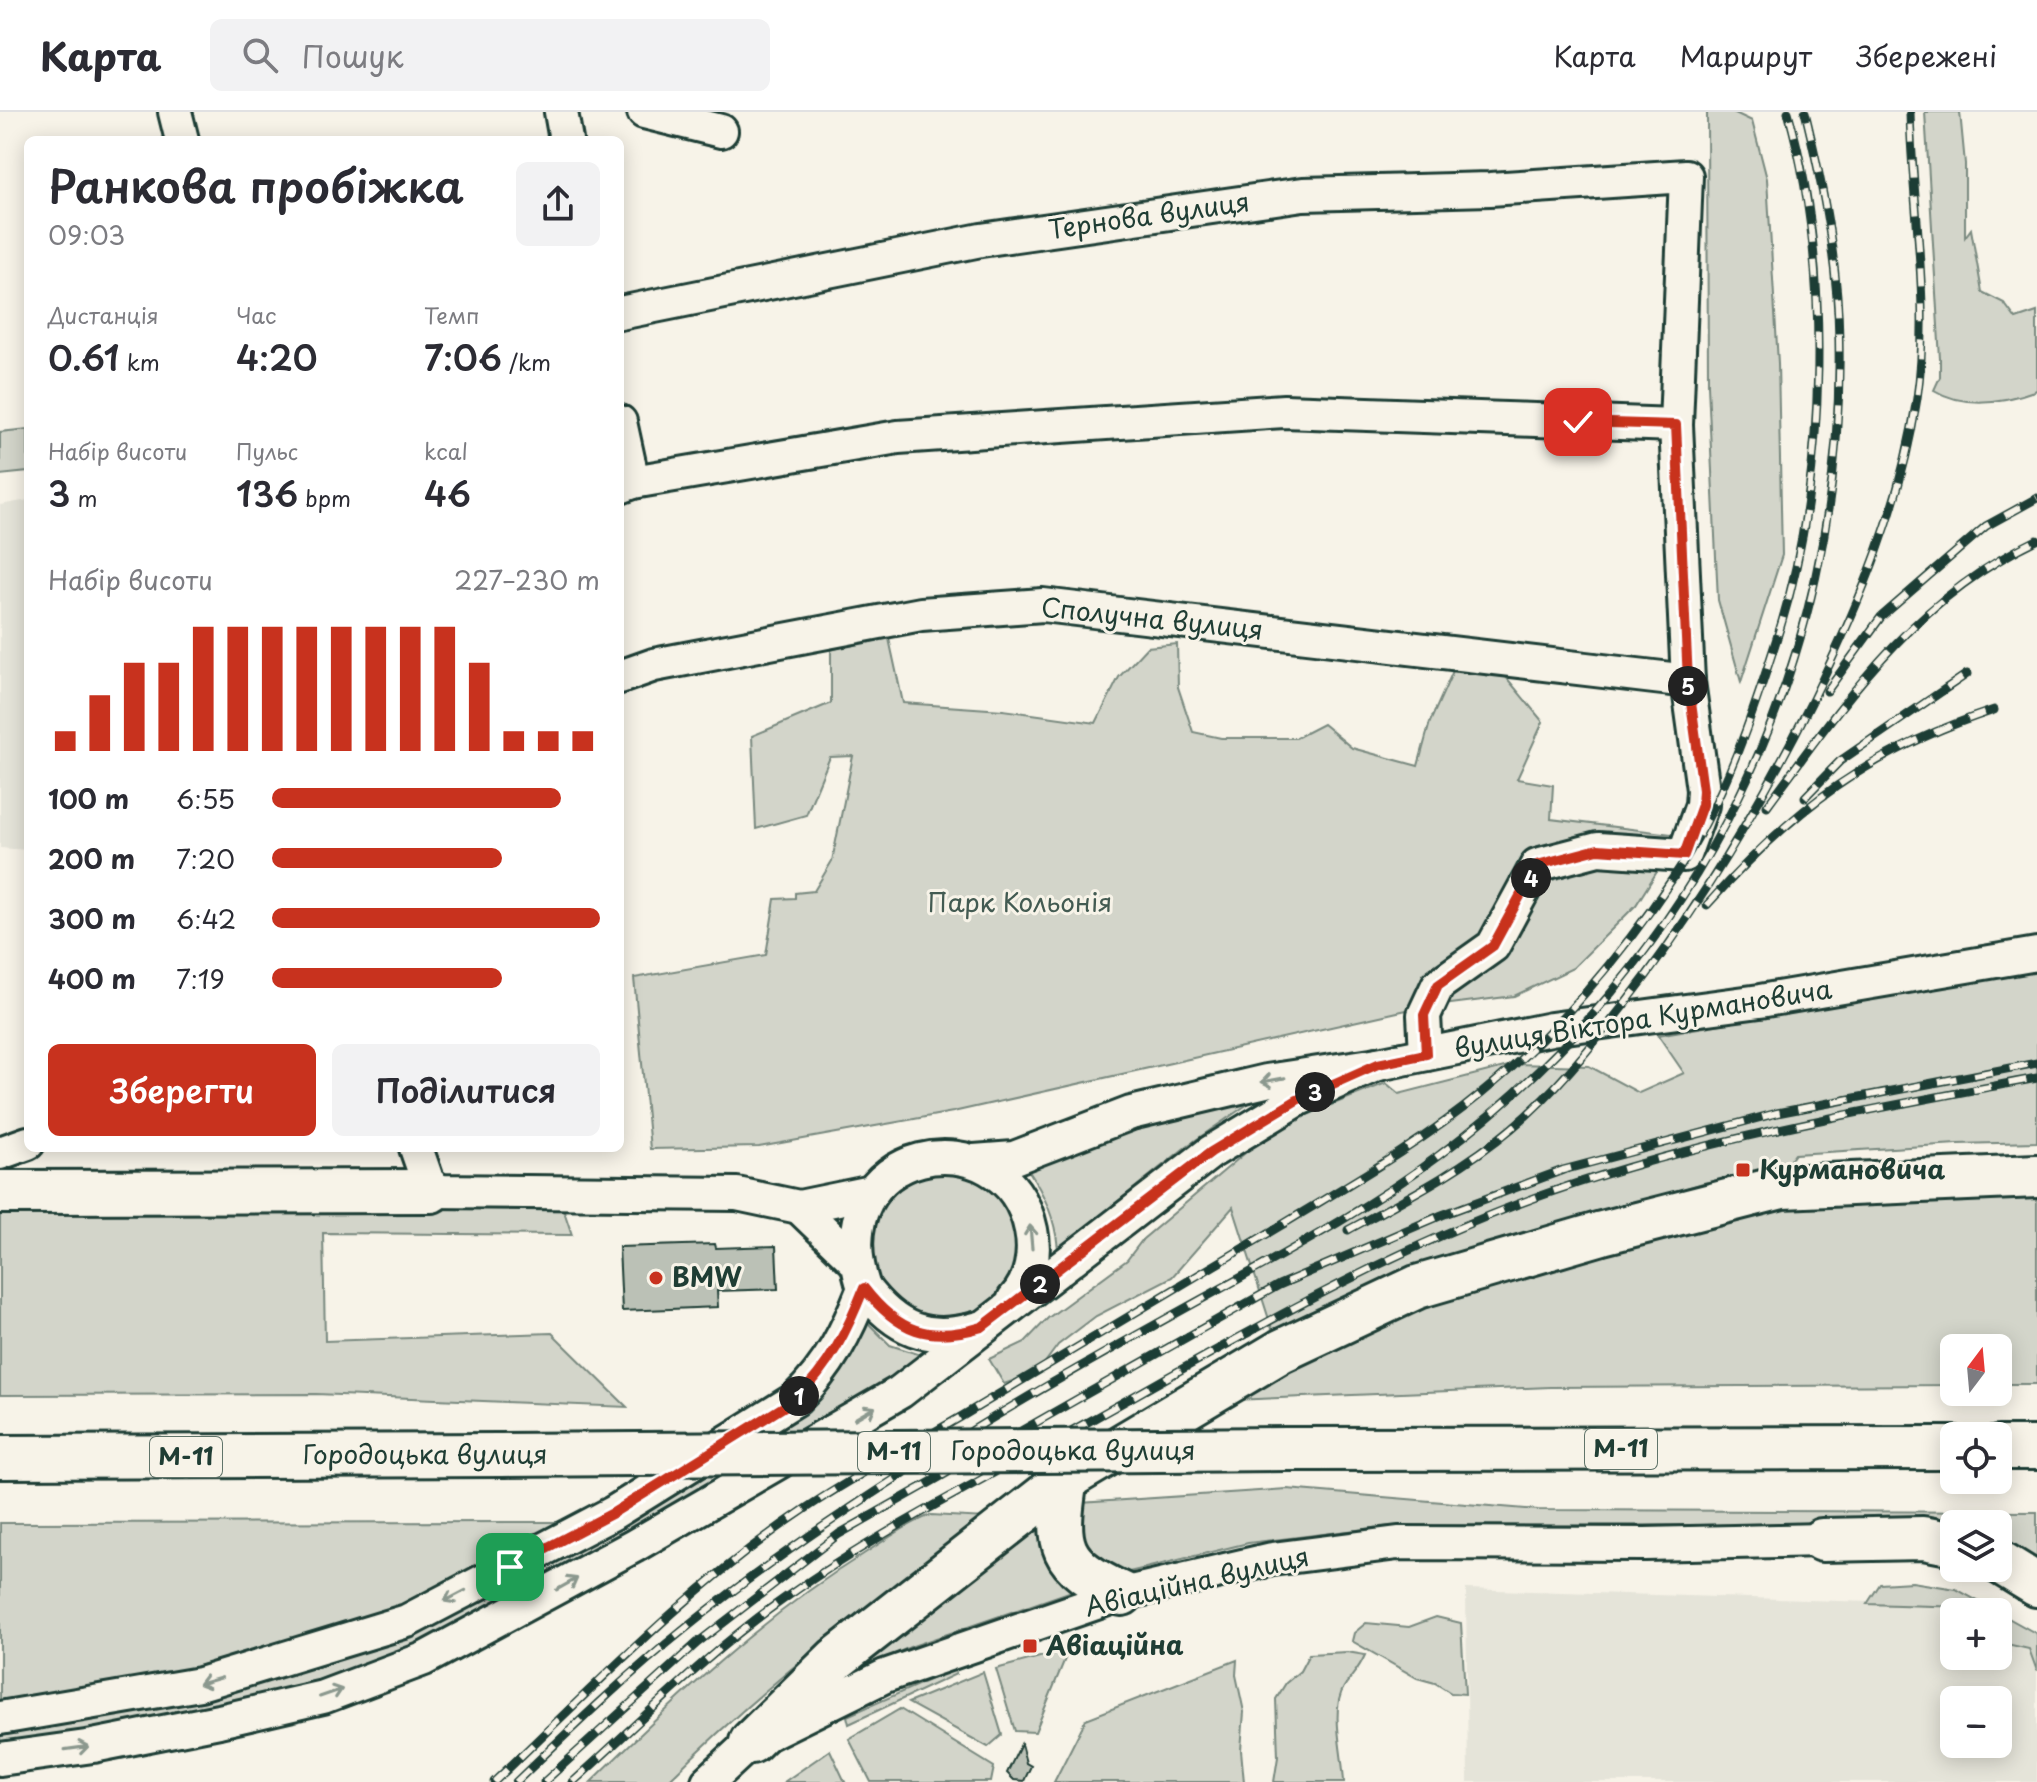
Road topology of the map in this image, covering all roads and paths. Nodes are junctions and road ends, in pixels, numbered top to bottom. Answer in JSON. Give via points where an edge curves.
{"nodes":[{"id":1,"x":175,"y":112,"type":"edge"},
{"id":2,"x":561,"y":112,"type":"edge"},
{"id":3,"x":644,"y":112,"type":"edge"},
{"id":4,"x":721,"y":131,"type":"dead end"},
{"id":5,"x":181,"y":136,"type":"edge"},
{"id":6,"x":565,"y":136,"type":"edge"},
{"id":7,"x":624,"y":312,"type":"edge"},
{"id":8,"x":1676,"y":425,"type":"junction"},
{"id":9,"x":624,"y":464,"type":"edge"},
{"id":10,"x":626,"y":485,"type":"edge"},
{"id":11,"x":624,"y":676,"type":"edge"},
{"id":12,"x":1688,"y":681,"type":"junction"},
{"id":13,"x":2037,"y":954,"type":"edge"},
{"id":14,"x":1426,"y":1054,"type":"junction"},
{"id":15,"x":1378,"y":1064,"type":"junction"},
{"id":16,"x":24,"y":1144,"type":"edge"},
{"id":17,"x":417,"y":1152,"type":"edge"},
{"id":18,"x":0,"y":1153,"type":"edge"},
{"id":19,"x":974,"y":1161,"type":"junction"},
{"id":20,"x":2037,"y":1176,"type":"edge"},
{"id":21,"x":431,"y":1191,"type":"junction"},
{"id":22,"x":0,"y":1192,"type":"edge"},
{"id":23,"x":872,"y":1192,"type":"junction"},
{"id":24,"x":799,"y":1207,"type":"junction"},
{"id":25,"x":860,"y":1274,"type":"junction"},
{"id":26,"x":1001,"y":1315,"type":"junction"},
{"id":27,"x":1940,"y":1448,"type":"edge"},
{"id":28,"x":2012,"y":1448,"type":"edge"},
{"id":29,"x":2037,"y":1448,"type":"edge"},
{"id":30,"x":0,"y":1457,"type":"edge"},
{"id":31,"x":1066,"y":1479,"type":"junction"},
{"id":32,"x":1822,"y":1540,"type":"joint"},
{"id":33,"x":1940,"y":1541,"type":"edge"},
{"id":34,"x":2012,"y":1570,"type":"edge"},
{"id":35,"x":2037,"y":1585,"type":"edge"},
{"id":36,"x":1122,"y":1594,"type":"junction"},
{"id":37,"x":0,"y":1718,"type":"edge"},
{"id":38,"x":751,"y":1742,"type":"junction"},
{"id":39,"x":0,"y":1759,"type":"edge"},
{"id":40,"x":708,"y":1782,"type":"edge"}],
"edges":[{"from":1,"to":5,"type":"street"},
{"from":2,"to":6,"type":"street"},
{"from":3,"to":4,"type":"street"},
{"from":7,"to":8,"type":"street","name":"Тернова вулиця","via":[[981,240],[1303,194],[1686,176]]},
{"from":8,"to":10,"type":"street","via":[[1284,411],[898,437]]},
{"from":8,"to":12,"type":"street"},
{"from":9,"to":10,"type":"street"},
{"from":11,"to":12,"type":"street","name":"Сполучна вулиця","via":[[654,665],[921,614],[1043,605]]},
{"from":12,"to":14,"type":"street","via":[[1703,790],[1684,855],[1598,849],[1537,865],[1493,946],[1438,985],[1424,1015]]},
{"from":13,"to":14,"type":"street","name":"вулиця Віктора Курмановича","via":[[1760,1001],[1551,1029]]},
{"from":14,"to":15,"type":"street","name":"вулиця Віктора Курмановича"},
{"from":15,"to":19,"type":"street","name":"вулиця Віктора Курмановича","one_way":true,"via":[[1266,1081],[1131,1113],[1014,1158]]},
{"from":15,"to":26,"type":"street","via":[[1297,1100],[1211,1152]]},
{"from":16,"to":18,"type":"street"},
{"from":17,"to":21,"type":"street"},
{"from":19,"to":23,"type":"street","via":[[919,1160]]},
{"from":26,"to":19,"type":"street","one_way":true,"via":[[1021,1292],[1034,1241],[1016,1192]]},
{"from":20,"to":31,"type":"main road","via":[[1782,1187],[1417,1287],[1281,1351]]},
{"from":21,"to":22,"type":"main road"},
{"from":21,"to":24,"type":"street","via":[[737,1194]]},
{"from":23,"to":24,"type":"street"},
{"from":23,"to":25,"type":"street","via":[[854,1236]]},
{"from":24,"to":25,"type":"street"},
{"from":25,"to":26,"type":"street","via":[[881,1310],[903,1326],[929,1334],[956,1335]]},
{"from":25,"to":37,"type":"street","one_way":true,"via":[[844,1339],[796,1399],[613,1513],[407,1621],[200,1684]]},
{"from":39,"to":26,"type":"street","one_way":true,"via":[[93,1746],[323,1697],[424,1659],[634,1546],[900,1392]]},
{"from":27,"to":30,"type":"main road","name":"Городоцька вулиця","number":"М-11","bridge":true},
{"from":28,"to":29,"type":"main road"},
{"from":31,"to":36,"type":"main road","via":[[1059,1522],[1066,1557],[1090,1579]]},
{"from":31,"to":38,"type":"main road","via":[[836,1659]]},
{"from":32,"to":33,"type":"main road"},
{"from":32,"to":36,"type":"street","name":"Авіаційна вулиця","via":[[1398,1543],[1272,1559]]},
{"from":34,"to":35,"type":"main road"},
{"from":36,"to":38,"type":"street","name":"Авіаційна вулиця","via":[[885,1676]]},
{"from":38,"to":40,"type":"street","name":"Авіаційна вулиця"}]}
